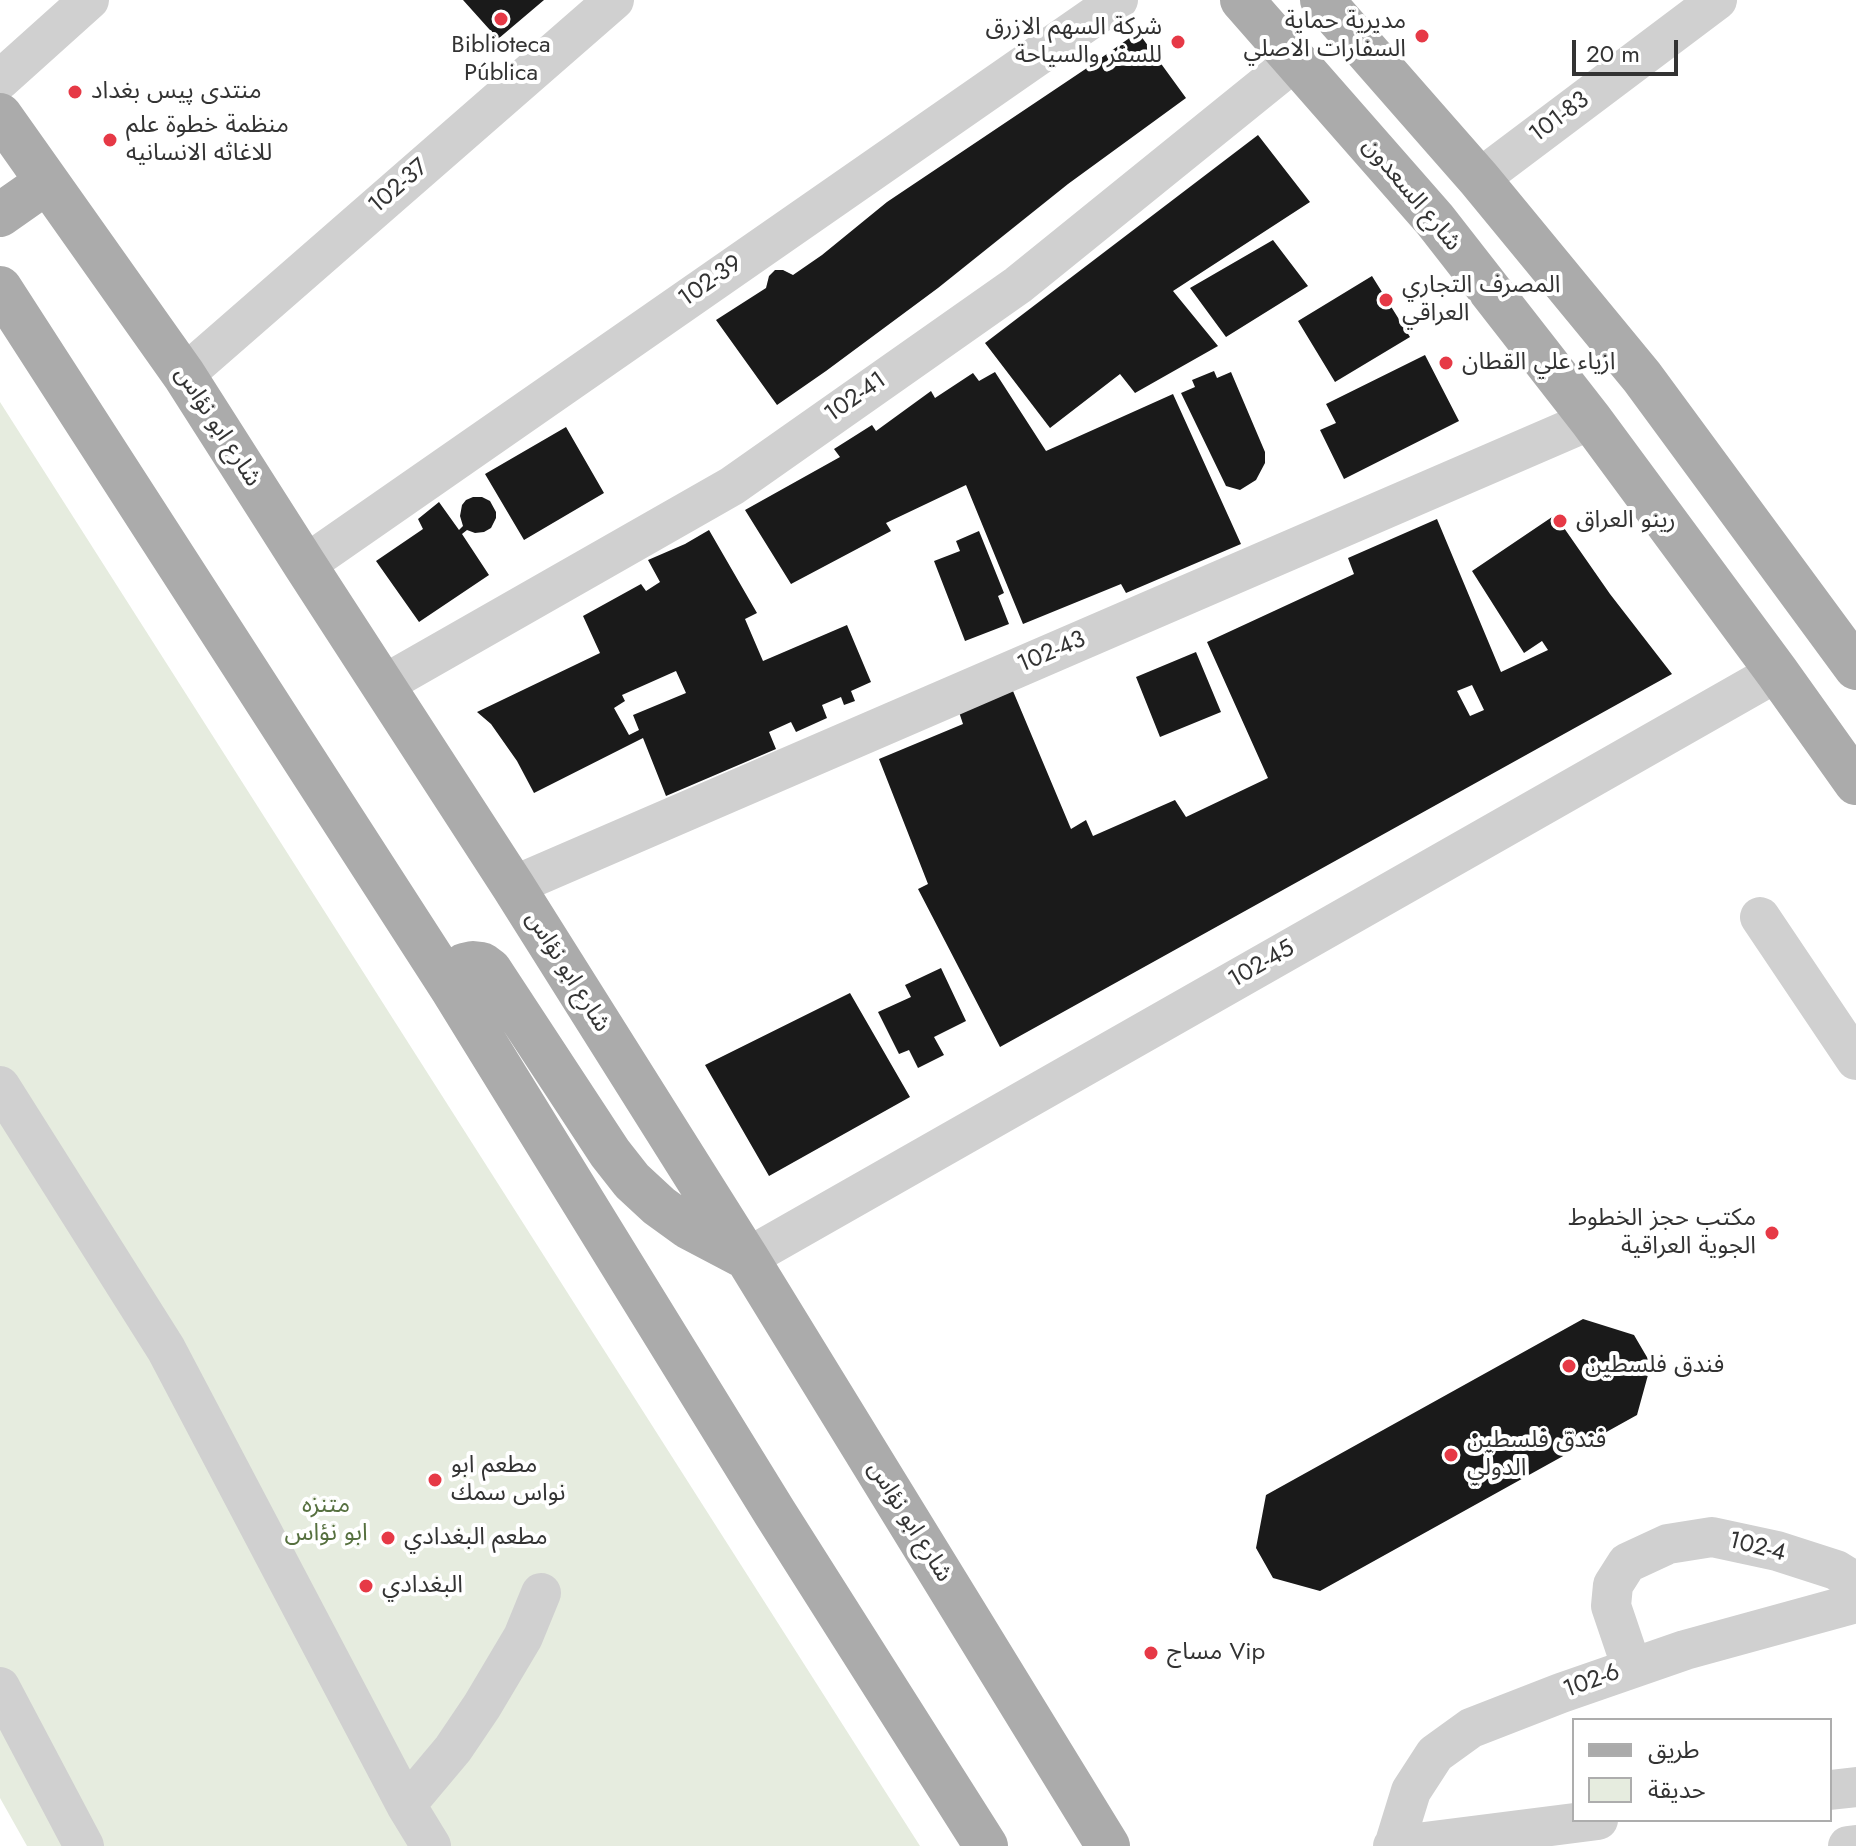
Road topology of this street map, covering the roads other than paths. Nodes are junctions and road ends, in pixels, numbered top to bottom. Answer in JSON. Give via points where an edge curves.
{"nodes":[{"id":1,"x":89,"y":0,"type":"edge"},
{"id":2,"x":614,"y":0,"type":"edge"},
{"id":3,"x":1118,"y":0,"type":"edge"},
{"id":4,"x":1242,"y":0,"type":"edge"},
{"id":5,"x":1717,"y":0,"type":"edge"},
{"id":6,"x":1330,"y":2,"type":"edge"},
{"id":7,"x":1295,"y":61,"type":"junction"},
{"id":8,"x":0,"y":80,"type":"edge"},
{"id":9,"x":0,"y":115,"type":"edge"},
{"id":10,"x":1479,"y":179,"type":"junction"},
{"id":11,"x":47,"y":182,"type":"junction"},
{"id":12,"x":0,"y":215,"type":"edge"},
{"id":13,"x":0,"y":288,"type":"edge"},
{"id":14,"x":184,"y":375,"type":"junction"},
{"id":15,"x":1591,"y":420,"type":"junction"},
{"id":16,"x":305,"y":565,"type":"junction"},
{"id":17,"x":1849,"y":645,"type":"edge"},
{"id":18,"x":1777,"y":672,"type":"junction"},
{"id":19,"x":383,"y":685,"type":"junction"},
{"id":20,"x":1856,"y":783,"type":"edge"},
{"id":21,"x":513,"y":886,"type":"junction"},
{"id":22,"x":1760,"y":917,"type":"dead end"},
{"id":23,"x":452,"y":989,"type":"junction"},
{"id":24,"x":1856,"y":1060,"type":"edge"},
{"id":25,"x":0,"y":1086,"type":"edge"},
{"id":26,"x":747,"y":1258,"type":"junction"},
{"id":27,"x":1856,"y":1582,"type":"edge"},
{"id":28,"x":541,"y":1593,"type":"dead end"},
{"id":29,"x":1856,"y":1603,"type":"edge"},
{"id":30,"x":1632,"y":1668,"type":"junction"},
{"id":31,"x":0,"y":1687,"type":"edge"},
{"id":32,"x":1856,"y":1787,"type":"edge"},
{"id":33,"x":1832,"y":1790,"type":"edge"},
{"id":34,"x":406,"y":1805,"type":"junction"},
{"id":35,"x":1588,"y":1822,"type":"edge"},
{"id":36,"x":1494,"y":1840,"type":"edge"},
{"id":37,"x":1856,"y":1845,"type":"edge"},
{"id":38,"x":84,"y":1846,"type":"edge"},
{"id":39,"x":431,"y":1846,"type":"edge"},
{"id":40,"x":986,"y":1846,"type":"edge"},
{"id":41,"x":1108,"y":1846,"type":"edge"},
{"id":42,"x":1394,"y":1846,"type":"edge"},
{"id":43,"x":1848,"y":1846,"type":"edge"}],
"edges":[{"from":1,"to":8,"type":"street"},
{"from":2,"to":14,"type":"street","name":"102-37"},
{"from":3,"to":16,"type":"street","name":"102-39"},
{"from":4,"to":7,"type":"main road","name":"شارع السعدون"},
{"from":5,"to":10,"type":"street","name":"101-83"},
{"from":6,"to":10,"type":"main road"},
{"from":7,"to":15,"type":"main road","name":"شارع السعدون","via":[[1435,220]]},
{"from":7,"to":19,"type":"street","name":"102-41","via":[[1018,285],[732,486]]},
{"from":9,"to":11,"type":"main road","name":"شارع ابو نؤاس"},
{"from":10,"to":17,"type":"main road","via":[[1642,377]]},
{"from":11,"to":12,"type":"main road"},
{"from":11,"to":14,"type":"main road","name":"شارع ابو نؤاس"},
{"from":13,"to":23,"type":"main road"},
{"from":14,"to":16,"type":"main road","name":"شارع ابو نؤاس"},
{"from":15,"to":18,"type":"main road","name":"شارع السعدون"},
{"from":15,"to":21,"type":"street","name":"102-43"},
{"from":16,"to":19,"type":"main road","name":"شارع ابو نؤاس"},
{"from":18,"to":20,"type":"main road","name":"شارع السعدون"},
{"from":18,"to":26,"type":"street","name":"102-45"},
{"from":19,"to":21,"type":"main road","name":"شارع ابو نؤاس"},
{"from":21,"to":26,"type":"main road","name":"شارع ابو نؤاس"},
{"from":22,"to":24,"type":"street"},
{"from":23,"to":26,"type":"main road","via":[[464,965],[482,964],[490,970],[632,1181],[688,1227]]},
{"from":23,"to":40,"type":"main road"},
{"from":25,"to":34,"type":"street","via":[[166,1349]]},
{"from":26,"to":41,"type":"main road","name":"شارع ابو نؤاس"},
{"from":27,"to":30,"type":"street","name":"102-4","via":[[1777,1551],[1712,1537],[1668,1544],[1627,1563],[1613,1585],[1611,1606]]},
{"from":28,"to":34,"type":"street","via":[[523,1637],[482,1706]]},
{"from":29,"to":30,"type":"street","name":"102-6"},
{"from":30,"to":42,"type":"street","name":"102-6","via":[[1471,1728],[1435,1754],[1411,1791]]},
{"from":31,"to":38,"type":"street"},
{"from":32,"to":33,"type":"street"},
{"from":34,"to":39,"type":"street"},
{"from":35,"to":36,"type":"street"},
{"from":36,"to":42,"type":"street"},
{"from":37,"to":43,"type":"street"}]}
